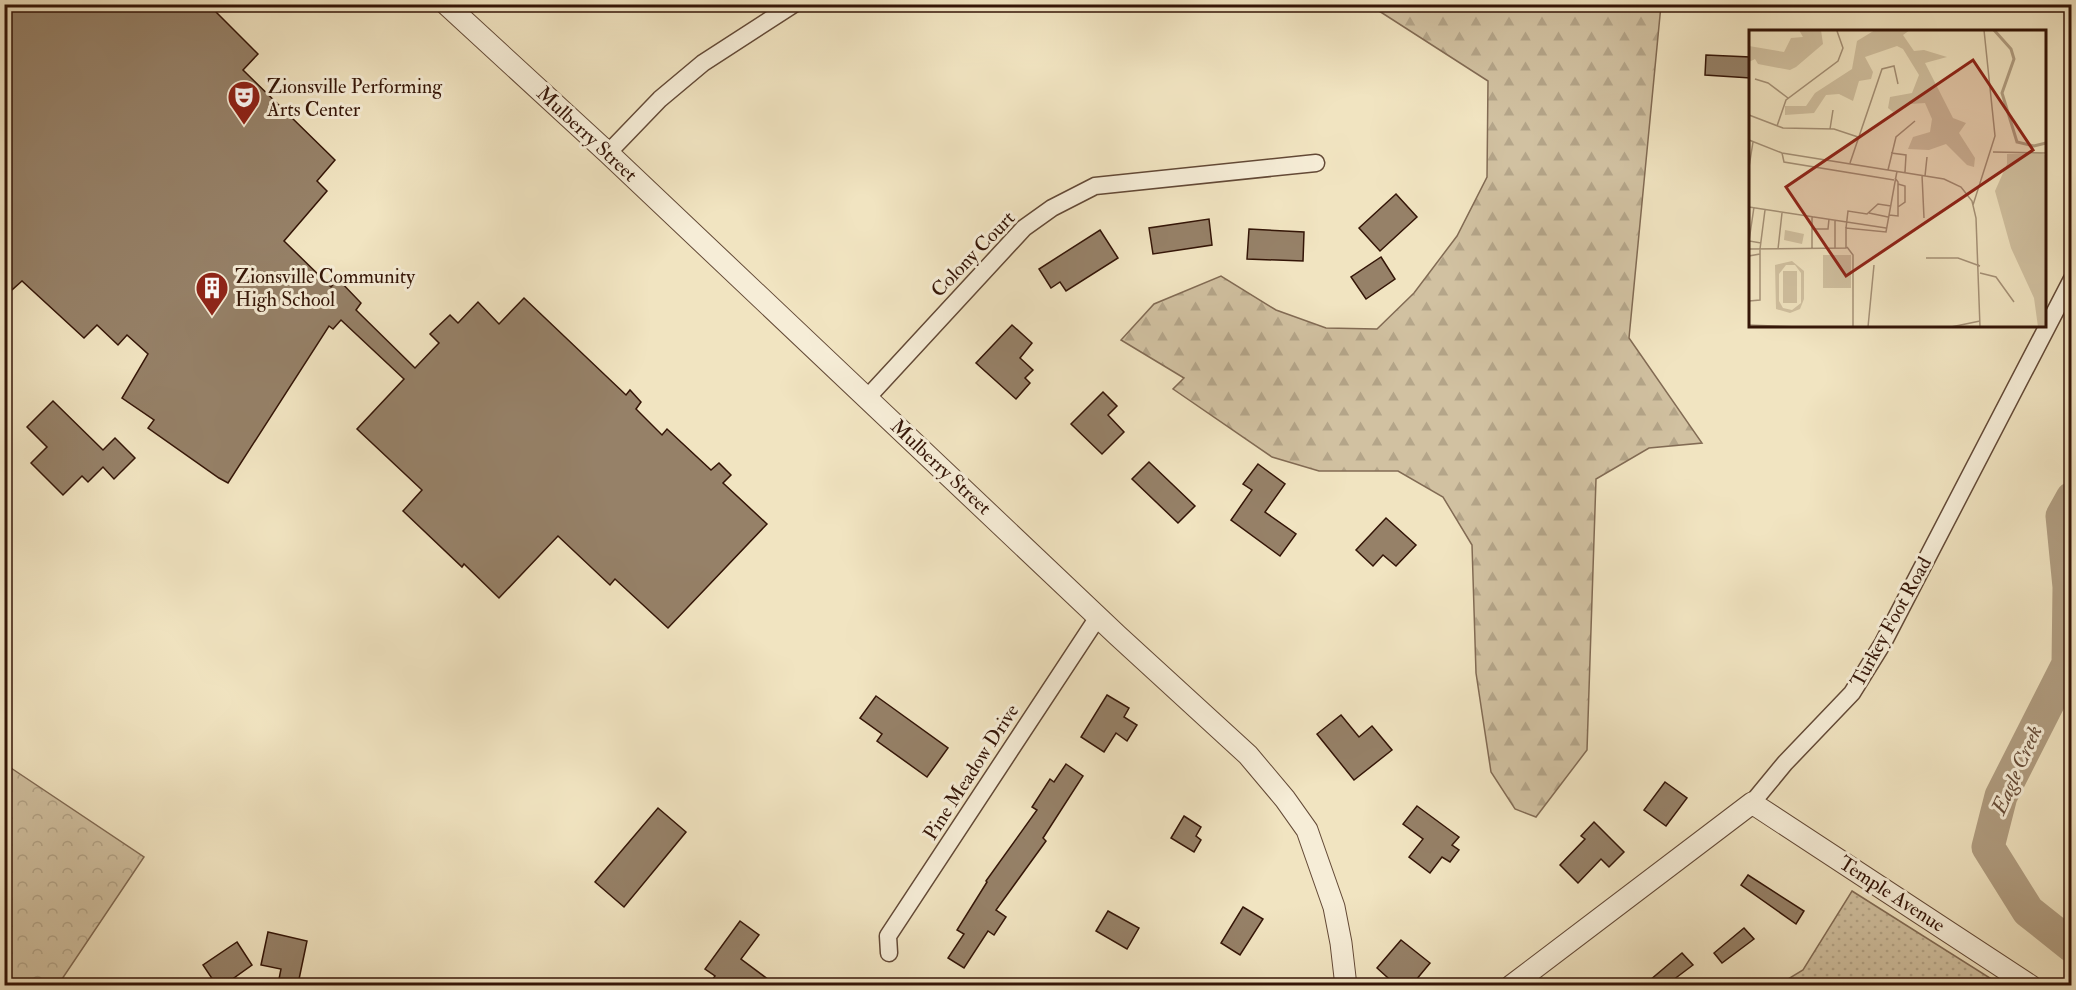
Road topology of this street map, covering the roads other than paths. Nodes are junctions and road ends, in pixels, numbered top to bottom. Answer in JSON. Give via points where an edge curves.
{"nodes":[{"id":1,"x":446,"y":4,"type":"edge"},
{"id":2,"x":794,"y":4,"type":"edge"},
{"id":3,"x":608,"y":153,"type":"junction"},
{"id":4,"x":1316,"y":163,"type":"dead end"},
{"id":5,"x":2072,"y":279,"type":"edge"},
{"id":6,"x":867,"y":398,"type":"junction"},
{"id":7,"x":1098,"y":617,"type":"junction"},
{"id":8,"x":1752,"y":803,"type":"junction"},
{"id":9,"x":889,"y":953,"type":"dead end"},
{"id":10,"x":1346,"y":986,"type":"edge"},
{"id":11,"x":1511,"y":986,"type":"edge"},
{"id":12,"x":2031,"y":986,"type":"edge"}],
"edges":[{"from":1,"to":3,"type":"street","name":"Mulberry Street"},
{"from":2,"to":3,"type":"street","via":[[703,63],[660,99]]},
{"from":3,"to":6,"type":"street","name":"Mulberry Street"},
{"from":4,"to":6,"type":"street","name":"Colony Court","via":[[1095,186],[1084,191],[1024,228]]},
{"from":5,"to":8,"type":"street","name":"Turkey Foot Road","via":[[1883,643],[1852,693]]},
{"from":6,"to":7,"type":"street","name":"Mulberry Street"},
{"from":7,"to":9,"type":"street","name":"Pine Meadow Drive","via":[[888,936]]},
{"from":7,"to":10,"type":"street","name":"Mulberry Street","via":[[1248,755],[1306,830],[1334,907]]},
{"from":8,"to":11,"type":"street","name":"Turkey Foot Road"},
{"from":8,"to":12,"type":"street","name":"Temple Avenue"}]}
